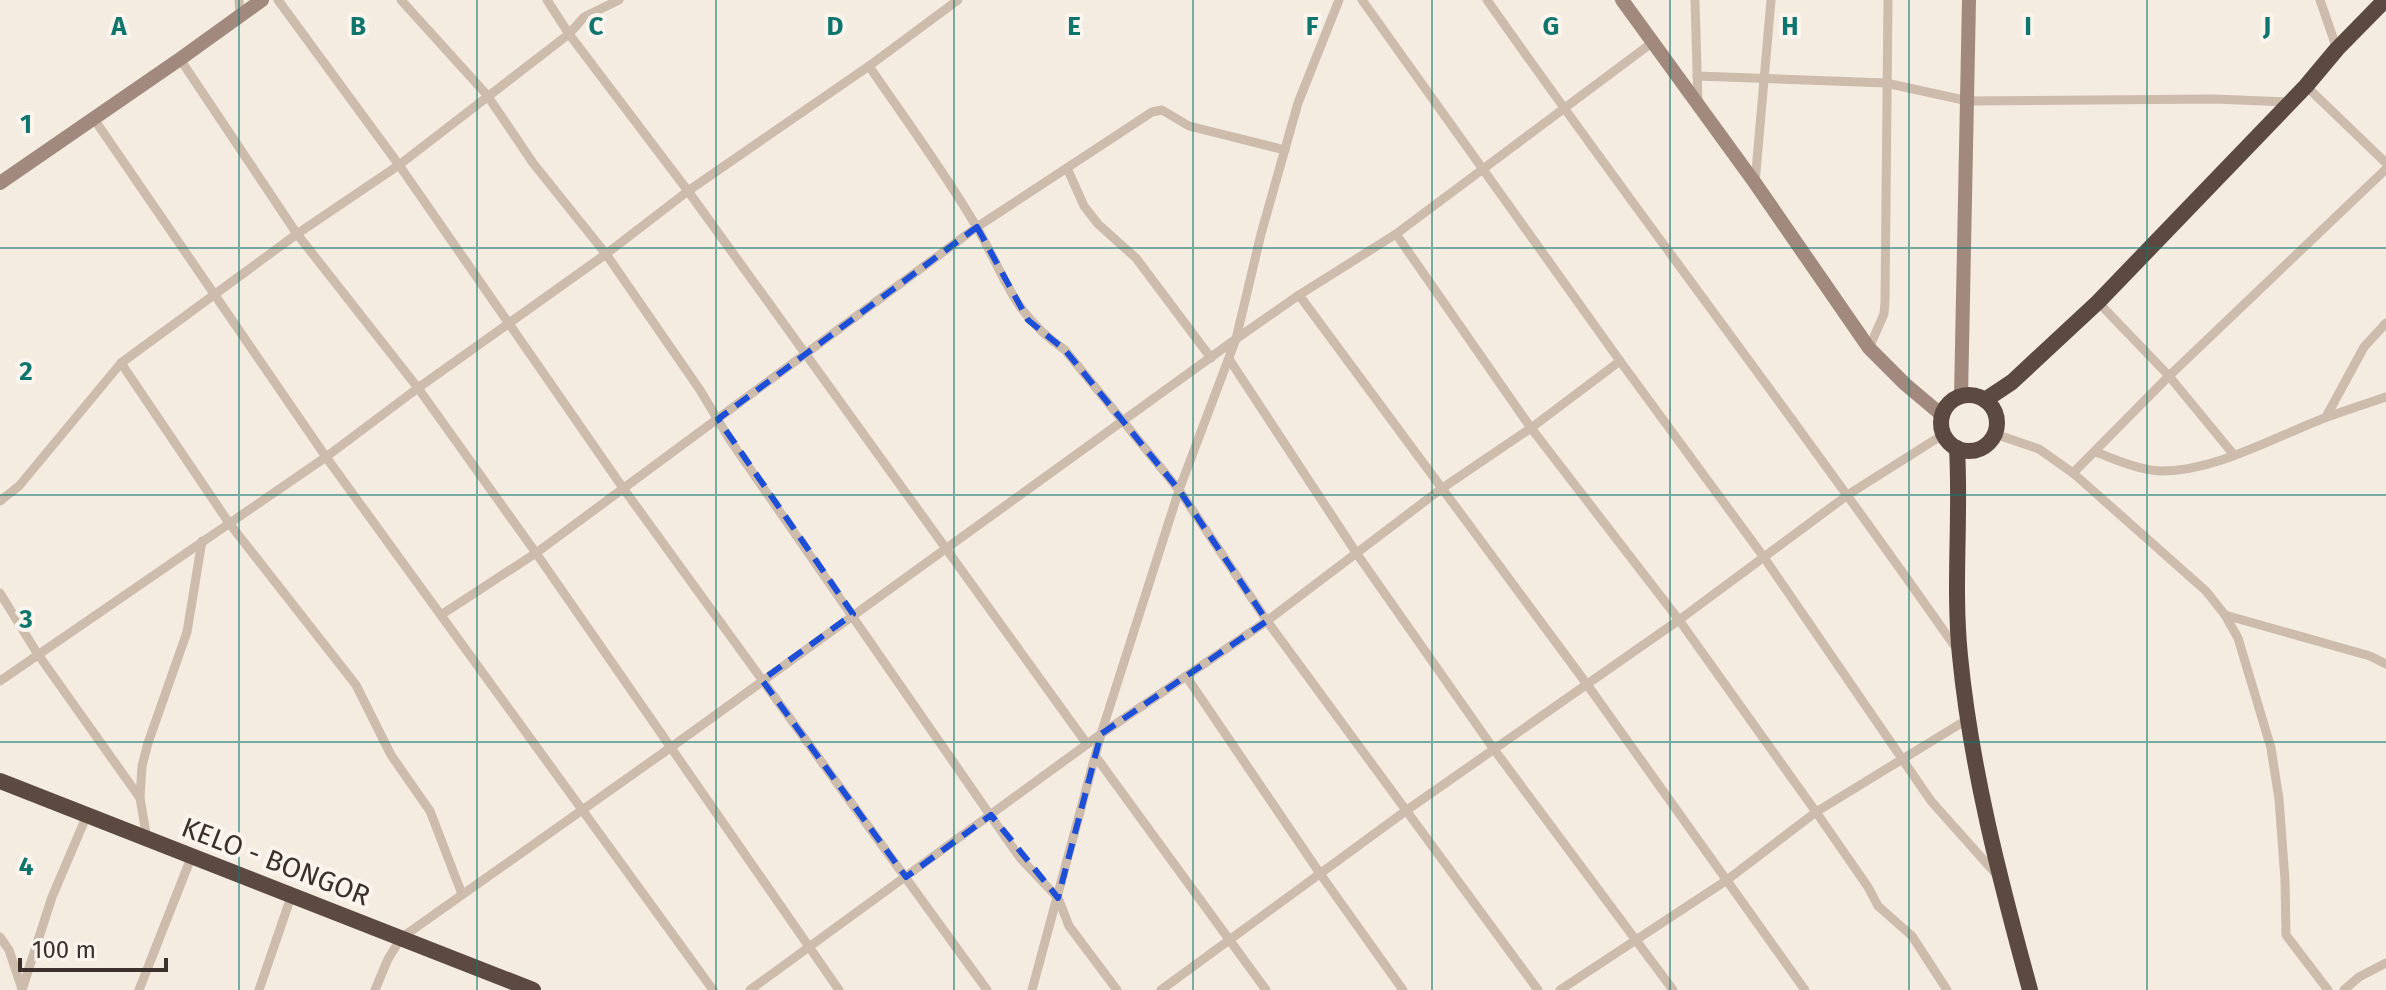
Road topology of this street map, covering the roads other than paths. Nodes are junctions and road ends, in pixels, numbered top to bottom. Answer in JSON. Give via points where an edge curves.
{"nodes":[{"id":1,"x":239,"y":0,"type":"edge"},
{"id":2,"x":262,"y":0,"type":"edge"},
{"id":3,"x":278,"y":0,"type":"edge"},
{"id":4,"x":401,"y":0,"type":"edge"},
{"id":5,"x":547,"y":0,"type":"edge"},
{"id":6,"x":619,"y":0,"type":"edge"},
{"id":7,"x":958,"y":0,"type":"edge"},
{"id":8,"x":1339,"y":0,"type":"edge"},
{"id":9,"x":1362,"y":0,"type":"edge"},
{"id":10,"x":1487,"y":0,"type":"edge"},
{"id":11,"x":1622,"y":0,"type":"edge"},
{"id":12,"x":1695,"y":0,"type":"edge"},
{"id":13,"x":1771,"y":0,"type":"edge"},
{"id":14,"x":1888,"y":0,"type":"edge"},
{"id":15,"x":1969,"y":0,"type":"edge"},
{"id":16,"x":2320,"y":0,"type":"edge"},
{"id":17,"x":2385,"y":0,"type":"edge"},
{"id":18,"x":240,"y":16,"type":"junction"},
{"id":19,"x":569,"y":34,"type":"junction"},
{"id":20,"x":1653,"y":42,"type":"junction"},
{"id":21,"x":2337,"y":49,"type":"junction"},
{"id":22,"x":180,"y":59,"type":"junction"},
{"id":23,"x":869,"y":66,"type":"junction"},
{"id":24,"x":1697,"y":76,"type":"junction"},
{"id":25,"x":1765,"y":77,"type":"junction"},
{"id":26,"x":1886,"y":83,"type":"junction"},
{"id":27,"x":2306,"y":86,"type":"junction"},
{"id":28,"x":487,"y":95,"type":"junction"},
{"id":29,"x":1968,"y":101,"type":"junction"},
{"id":30,"x":2289,"y":102,"type":"junction"},
{"id":31,"x":1698,"y":103,"type":"junction"},
{"id":32,"x":1563,"y":107,"type":"junction"},
{"id":33,"x":94,"y":119,"type":"junction"},
{"id":34,"x":1285,"y":150,"type":"junction"},
{"id":35,"x":399,"y":165,"type":"junction"},
{"id":36,"x":2386,"y":166,"type":"edge"},
{"id":37,"x":1067,"y":168,"type":"junction"},
{"id":38,"x":1481,"y":168,"type":"junction"},
{"id":39,"x":0,"y":183,"type":"edge"},
{"id":40,"x":1755,"y":183,"type":"junction"},
{"id":41,"x":688,"y":191,"type":"junction"},
{"id":42,"x":977,"y":227,"type":"junction"},
{"id":43,"x":297,"y":234,"type":"junction"},
{"id":44,"x":1396,"y":234,"type":"junction"},
{"id":45,"x":606,"y":254,"type":"junction"},
{"id":46,"x":214,"y":293,"type":"junction"},
{"id":47,"x":1299,"y":295,"type":"junction"},
{"id":48,"x":2098,"y":302,"type":"junction"},
{"id":49,"x":510,"y":323,"type":"junction"},
{"id":50,"x":2386,"y":323,"type":"edge"},
{"id":51,"x":1236,"y":339,"type":"junction"},
{"id":52,"x":1869,"y":348,"type":"junction"},
{"id":53,"x":806,"y":356,"type":"junction"},
{"id":54,"x":1211,"y":358,"type":"junction"},
{"id":55,"x":1229,"y":359,"type":"junction"},
{"id":56,"x":1620,"y":361,"type":"junction"},
{"id":57,"x":121,"y":363,"type":"junction"},
{"id":58,"x":2169,"y":376,"type":"junction"},
{"id":59,"x":2012,"y":382,"type":"junction"},
{"id":60,"x":418,"y":388,"type":"junction"},
{"id":61,"x":1961,"y":397,"type":"junction"},
{"id":62,"x":2386,"y":397,"type":"edge"},
{"id":63,"x":1985,"y":400,"type":"junction"},
{"id":64,"x":1943,"y":416,"type":"junction"},
{"id":65,"x":1996,"y":416,"type":"junction"},
{"id":66,"x":2326,"y":417,"type":"junction"},
{"id":67,"x":718,"y":419,"type":"junction"},
{"id":68,"x":1124,"y":421,"type":"junction"},
{"id":69,"x":1531,"y":428,"type":"junction"},
{"id":70,"x":1944,"y":434,"type":"junction"},
{"id":71,"x":1995,"y":434,"type":"junction"},
{"id":72,"x":1957,"y":448,"type":"junction"},
{"id":73,"x":1976,"y":450,"type":"junction"},
{"id":74,"x":2096,"y":452,"type":"junction"},
{"id":75,"x":2234,"y":455,"type":"junction"},
{"id":76,"x":326,"y":457,"type":"junction"},
{"id":77,"x":2073,"y":473,"type":"junction"},
{"id":78,"x":623,"y":488,"type":"junction"},
{"id":79,"x":1441,"y":489,"type":"junction"},
{"id":80,"x":1179,"y":490,"type":"junction"},
{"id":81,"x":1959,"y":493,"type":"junction"},
{"id":82,"x":1849,"y":494,"type":"junction"},
{"id":83,"x":0,"y":501,"type":"edge"},
{"id":84,"x":229,"y":523,"type":"junction"},
{"id":85,"x":202,"y":541,"type":"junction"},
{"id":86,"x":945,"y":548,"type":"junction"},
{"id":87,"x":536,"y":553,"type":"junction"},
{"id":88,"x":1357,"y":554,"type":"junction"},
{"id":89,"x":1763,"y":556,"type":"junction"},
{"id":90,"x":0,"y":593,"type":"edge"},
{"id":91,"x":853,"y":614,"type":"junction"},
{"id":92,"x":441,"y":615,"type":"junction"},
{"id":93,"x":2225,"y":615,"type":"junction"},
{"id":94,"x":1679,"y":620,"type":"junction"},
{"id":95,"x":1267,"y":621,"type":"junction"},
{"id":96,"x":37,"y":653,"type":"junction"},
{"id":97,"x":1960,"y":653,"type":"junction"},
{"id":98,"x":2386,"y":664,"type":"edge"},
{"id":99,"x":1186,"y":676,"type":"junction"},
{"id":100,"x":762,"y":680,"type":"junction"},
{"id":101,"x":0,"y":681,"type":"edge"},
{"id":102,"x":1586,"y":683,"type":"junction"},
{"id":103,"x":1968,"y":719,"type":"junction"},
{"id":104,"x":1101,"y":734,"type":"junction"},
{"id":105,"x":1087,"y":744,"type":"junction"},
{"id":106,"x":670,"y":748,"type":"junction"},
{"id":107,"x":1493,"y":748,"type":"junction"},
{"id":108,"x":1096,"y":757,"type":"junction"},
{"id":109,"x":1901,"y":758,"type":"junction"},
{"id":110,"x":0,"y":781,"type":"edge"},
{"id":111,"x":140,"y":798,"type":"junction"},
{"id":112,"x":581,"y":810,"type":"junction"},
{"id":113,"x":1407,"y":810,"type":"junction"},
{"id":114,"x":1816,"y":812,"type":"junction"},
{"id":115,"x":87,"y":815,"type":"junction"},
{"id":116,"x":991,"y":815,"type":"junction"},
{"id":117,"x":147,"y":839,"type":"junction"},
{"id":118,"x":191,"y":858,"type":"junction"},
{"id":119,"x":1321,"y":875,"type":"junction"},
{"id":120,"x":906,"y":877,"type":"junction"},
{"id":121,"x":2000,"y":877,"type":"junction"},
{"id":122,"x":1727,"y":880,"type":"junction"},
{"id":123,"x":292,"y":894,"type":"junction"},
{"id":124,"x":462,"y":894,"type":"junction"},
{"id":125,"x":1058,"y":898,"type":"junction"},
{"id":126,"x":0,"y":937,"type":"edge"},
{"id":127,"x":401,"y":938,"type":"junction"},
{"id":128,"x":1230,"y":939,"type":"junction"},
{"id":129,"x":1635,"y":942,"type":"junction"},
{"id":130,"x":810,"y":947,"type":"junction"},
{"id":131,"x":2386,"y":963,"type":"edge"},
{"id":132,"x":499,"y":984,"type":"edge"},
{"id":133,"x":22,"y":990,"type":"edge"},
{"id":134,"x":139,"y":990,"type":"edge"},
{"id":135,"x":259,"y":990,"type":"edge"},
{"id":136,"x":375,"y":990,"type":"edge"},
{"id":137,"x":533,"y":990,"type":"edge"},
{"id":138,"x":713,"y":990,"type":"edge"},
{"id":139,"x":750,"y":990,"type":"edge"},
{"id":140,"x":839,"y":990,"type":"edge"},
{"id":141,"x":987,"y":990,"type":"edge"},
{"id":142,"x":1032,"y":990,"type":"edge"},
{"id":143,"x":1117,"y":990,"type":"edge"},
{"id":144,"x":1161,"y":990,"type":"edge"},
{"id":145,"x":1266,"y":990,"type":"edge"},
{"id":146,"x":1403,"y":990,"type":"edge"},
{"id":147,"x":1538,"y":990,"type":"edge"},
{"id":148,"x":1560,"y":990,"type":"edge"},
{"id":149,"x":1673,"y":990,"type":"edge"},
{"id":150,"x":1805,"y":990,"type":"edge"},
{"id":151,"x":1947,"y":990,"type":"edge"},
{"id":152,"x":2030,"y":990,"type":"edge"},
{"id":153,"x":2328,"y":990,"type":"edge"},
{"id":154,"x":2344,"y":990,"type":"edge"}],
"edges":[{"from":1,"to":18,"type":"street"},
{"from":2,"to":18,"type":"street"},
{"from":3,"to":35,"type":"street"},
{"from":4,"to":28,"type":"street"},
{"from":5,"to":19,"type":"street"},
{"from":6,"to":19,"type":"street","via":[[584,17]]},
{"from":7,"to":23,"type":"street"},
{"from":8,"to":34,"type":"street"},
{"from":9,"to":38,"type":"street"},
{"from":10,"to":32,"type":"street"},
{"from":11,"to":20,"type":"street"},
{"from":12,"to":24,"type":"street"},
{"from":13,"to":25,"type":"street"},
{"from":14,"to":26,"type":"street"},
{"from":15,"to":29,"type":"street"},
{"from":16,"to":21,"type":"street"},
{"from":17,"to":21,"type":"highway"},
{"from":18,"to":22,"type":"street"},
{"from":19,"to":28,"type":"street"},
{"from":19,"to":41,"type":"street"},
{"from":20,"to":31,"type":"street"},
{"from":20,"to":32,"type":"street"},
{"from":21,"to":27,"type":"highway"},
{"from":22,"to":33,"type":"street"},
{"from":22,"to":43,"type":"street"},
{"from":23,"to":41,"type":"street"},
{"from":23,"to":42,"type":"street"},
{"from":24,"to":25,"type":"street"},
{"from":24,"to":31,"type":"street"},
{"from":25,"to":26,"type":"street"},
{"from":25,"to":40,"type":"street"},
{"from":26,"to":29,"type":"street"},
{"from":26,"to":52,"type":"street","via":[[1885,302]]},
{"from":27,"to":30,"type":"highway"},
{"from":27,"to":36,"type":"street"},
{"from":28,"to":35,"type":"street"},
{"from":28,"to":45,"type":"street"},
{"from":29,"to":30,"type":"street"},
{"from":29,"to":61,"type":"street"},
{"from":30,"to":48,"type":"highway"},
{"from":31,"to":40,"type":"street"},
{"from":32,"to":38,"type":"street"},
{"from":32,"to":82,"type":"street"},
{"from":33,"to":39,"type":"street"},
{"from":33,"to":46,"type":"street"},
{"from":34,"to":37,"type":"street","via":[[1189,126],[1162,110]]},
{"from":34,"to":51,"type":"street"},
{"from":35,"to":43,"type":"street"},
{"from":35,"to":49,"type":"street"},
{"from":36,"to":58,"type":"street"},
{"from":37,"to":42,"type":"street"},
{"from":37,"to":54,"type":"street","via":[[1084,206],[1136,258]]},
{"from":38,"to":44,"type":"street"},
{"from":38,"to":56,"type":"street"},
{"from":40,"to":52,"type":"street"},
{"from":41,"to":45,"type":"street"},
{"from":41,"to":53,"type":"street"},
{"from":42,"to":53,"type":"street"},
{"from":42,"to":68,"type":"street","via":[[1028,320],[1065,350]]},
{"from":43,"to":46,"type":"street"},
{"from":43,"to":60,"type":"street"},
{"from":44,"to":47,"type":"street"},
{"from":44,"to":69,"type":"street"},
{"from":45,"to":49,"type":"street"},
{"from":45,"to":67,"type":"street"},
{"from":46,"to":57,"type":"street"},
{"from":46,"to":76,"type":"street"},
{"from":47,"to":51,"type":"street"},
{"from":47,"to":79,"type":"street"},
{"from":48,"to":58,"type":"street"},
{"from":48,"to":59,"type":"highway"},
{"from":49,"to":60,"type":"street"},
{"from":49,"to":78,"type":"street"},
{"from":50,"to":66,"type":"street","via":[[2357,358]]},
{"from":51,"to":54,"type":"street"},
{"from":51,"to":55,"type":"street"},
{"from":52,"to":64,"type":"street"},
{"from":53,"to":67,"type":"street"},
{"from":53,"to":86,"type":"street"},
{"from":54,"to":68,"type":"street"},
{"from":55,"to":80,"type":"street"},
{"from":55,"to":88,"type":"street"},
{"from":56,"to":69,"type":"street"},
{"from":56,"to":89,"type":"street"},
{"from":57,"to":83,"type":"street","via":[[19,486]]},
{"from":57,"to":84,"type":"street"},
{"from":58,"to":74,"type":"street"},
{"from":58,"to":75,"type":"street"},
{"from":59,"to":63,"type":"highway"},
{"from":59,"to":65,"type":"highway"},
{"from":60,"to":76,"type":"street"},
{"from":60,"to":87,"type":"street"},
{"from":61,"to":63,"type":"highway"},
{"from":61,"to":64,"type":"highway","via":[[1946,407]]},
{"from":62,"to":66,"type":"street"},
{"from":63,"to":65,"type":"highway"},
{"from":64,"to":70,"type":"highway"},
{"from":65,"to":71,"type":"highway"},
{"from":66,"to":75,"type":"street"},
{"from":67,"to":78,"type":"street"},
{"from":67,"to":91,"type":"street"},
{"from":68,"to":80,"type":"street"},
{"from":68,"to":86,"type":"street"},
{"from":69,"to":79,"type":"street"},
{"from":69,"to":94,"type":"street"},
{"from":70,"to":72,"type":"highway"},
{"from":70,"to":82,"type":"street"},
{"from":71,"to":73,"type":"highway"},
{"from":71,"to":77,"type":"street","via":[[2039,449]]},
{"from":72,"to":73,"type":"highway"},
{"from":72,"to":81,"type":"highway"},
{"from":73,"to":81,"type":"highway"},
{"from":74,"to":75,"type":"street","via":[[2158,471],[2188,469]]},
{"from":74,"to":77,"type":"street"},
{"from":76,"to":84,"type":"street"},
{"from":76,"to":92,"type":"street"},
{"from":77,"to":93,"type":"street","via":[[2185,570]]},
{"from":78,"to":87,"type":"street"},
{"from":78,"to":100,"type":"street"},
{"from":79,"to":88,"type":"street"},
{"from":79,"to":102,"type":"street"},
{"from":80,"to":95,"type":"street"},
{"from":80,"to":104,"type":"street"},
{"from":81,"to":97,"type":"highway"},
{"from":82,"to":89,"type":"street"},
{"from":82,"to":97,"type":"street"},
{"from":84,"to":85,"type":"street"},
{"from":84,"to":124,"type":"street","via":[[356,685],[391,755],[430,811]]},
{"from":85,"to":96,"type":"street"},
{"from":85,"to":111,"type":"street","via":[[187,632],[148,743]]},
{"from":86,"to":91,"type":"street"},
{"from":86,"to":105,"type":"street"},
{"from":87,"to":92,"type":"street"},
{"from":87,"to":106,"type":"street"},
{"from":88,"to":95,"type":"street"},
{"from":88,"to":107,"type":"street"},
{"from":89,"to":94,"type":"street"},
{"from":89,"to":109,"type":"street"},
{"from":90,"to":96,"type":"street"},
{"from":91,"to":100,"type":"street"},
{"from":91,"to":116,"type":"street"},
{"from":92,"to":112,"type":"street"},
{"from":93,"to":98,"type":"street"},
{"from":93,"to":153,"type":"street","via":[[2238,638],[2271,748],[2286,935]]},
{"from":94,"to":102,"type":"street"},
{"from":94,"to":114,"type":"street"},
{"from":95,"to":99,"type":"street"},
{"from":95,"to":113,"type":"street"},
{"from":96,"to":101,"type":"street"},
{"from":96,"to":111,"type":"street"},
{"from":97,"to":103,"type":"highway"},
{"from":99,"to":104,"type":"street"},
{"from":99,"to":119,"type":"street"},
{"from":100,"to":106,"type":"street"},
{"from":100,"to":120,"type":"street"},
{"from":102,"to":107,"type":"street"},
{"from":102,"to":122,"type":"street"},
{"from":103,"to":109,"type":"street"},
{"from":103,"to":121,"type":"highway"},
{"from":104,"to":105,"type":"street"},
{"from":104,"to":108,"type":"street"},
{"from":105,"to":116,"type":"street"},
{"from":106,"to":112,"type":"street"},
{"from":106,"to":130,"type":"street"},
{"from":107,"to":113,"type":"street"},
{"from":107,"to":129,"type":"street"},
{"from":108,"to":125,"type":"street"},
{"from":108,"to":128,"type":"street"},
{"from":109,"to":114,"type":"street"},
{"from":109,"to":121,"type":"street","via":[[1931,801]]},
{"from":110,"to":115,"type":"highway","name":"KELO - BONGOR"},
{"from":111,"to":117,"type":"street"},
{"from":112,"to":124,"type":"street"},
{"from":112,"to":138,"type":"street"},
{"from":113,"to":119,"type":"street"},
{"from":113,"to":147,"type":"street"},
{"from":114,"to":122,"type":"street"},
{"from":114,"to":151,"type":"street","via":[[1878,906],[1912,936]]},
{"from":115,"to":117,"type":"highway","name":"KELO - BONGOR"},
{"from":115,"to":133,"type":"street","via":[[52,897]]},
{"from":116,"to":120,"type":"street"},
{"from":116,"to":125,"type":"street","via":[[1021,859]]},
{"from":117,"to":118,"type":"highway","name":"KELO - BONGOR"},
{"from":118,"to":123,"type":"highway","name":"KELO - BONGOR"},
{"from":118,"to":134,"type":"street"},
{"from":119,"to":128,"type":"street"},
{"from":119,"to":146,"type":"street"},
{"from":120,"to":130,"type":"street"},
{"from":120,"to":141,"type":"street"},
{"from":121,"to":152,"type":"highway"},
{"from":122,"to":129,"type":"street"},
{"from":122,"to":150,"type":"street"},
{"from":123,"to":127,"type":"highway","name":"KELO - BONGOR"},
{"from":123,"to":135,"type":"street"},
{"from":124,"to":127,"type":"street"},
{"from":125,"to":142,"type":"street"},
{"from":125,"to":143,"type":"street","via":[[1069,926]]},
{"from":126,"to":133,"type":"street"},
{"from":127,"to":132,"type":"highway","name":"KELO - BONGOR"},
{"from":127,"to":136,"type":"street"},
{"from":128,"to":144,"type":"street"},
{"from":128,"to":145,"type":"street"},
{"from":129,"to":148,"type":"street"},
{"from":129,"to":149,"type":"street"},
{"from":130,"to":139,"type":"street"},
{"from":130,"to":140,"type":"street"},
{"from":131,"to":154,"type":"street"},
{"from":132,"to":137,"type":"highway","name":"KELO - BONGOR"}]}
